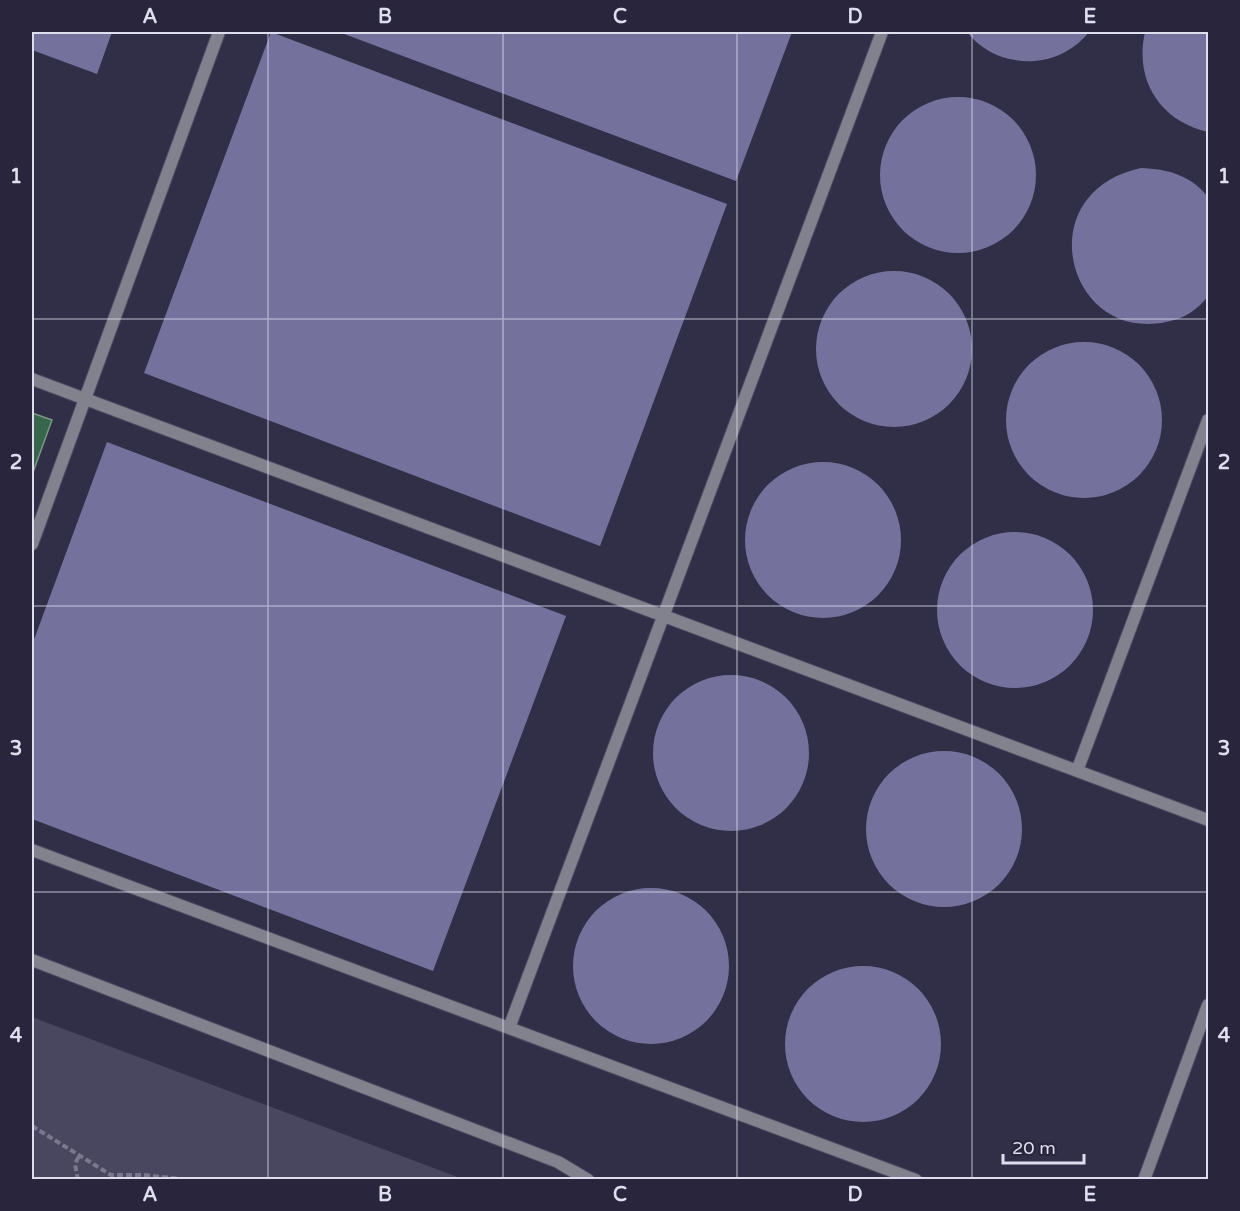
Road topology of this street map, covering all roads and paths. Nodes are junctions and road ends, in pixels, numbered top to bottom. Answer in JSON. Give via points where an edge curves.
{"nodes":[{"id":1,"x":219,"y":32,"type":"edge"},
{"id":2,"x":882,"y":32,"type":"edge"},
{"id":3,"x":32,"y":379,"type":"edge"},
{"id":4,"x":85,"y":399,"type":"junction"},
{"id":5,"x":1209,"y":420,"type":"edge"},
{"id":6,"x":32,"y":544,"type":"edge"},
{"id":7,"x":663,"y":615,"type":"junction"},
{"id":8,"x":1077,"y":771,"type":"junction"},
{"id":9,"x":1209,"y":820,"type":"edge"},
{"id":10,"x":32,"y":850,"type":"edge"},
{"id":11,"x":32,"y":960,"type":"edge"},
{"id":12,"x":1209,"y":1005,"type":"edge"},
{"id":13,"x":509,"y":1028,"type":"junction"},
{"id":14,"x":32,"y":1126,"type":"edge"},
{"id":15,"x":79,"y":1156,"type":"junction"},
{"id":16,"x":78,"y":1179,"type":"edge"},
{"id":17,"x":190,"y":1179,"type":"edge"},
{"id":18,"x":588,"y":1179,"type":"edge"},
{"id":19,"x":916,"y":1179,"type":"edge"},
{"id":20,"x":1144,"y":1179,"type":"edge"}],
"edges":[{"from":1,"to":4,"type":"street"},
{"from":2,"to":7,"type":"street"},
{"from":3,"to":4,"type":"street"},
{"from":4,"to":6,"type":"street"},
{"from":4,"to":7,"type":"street"},
{"from":5,"to":8,"type":"street"},
{"from":7,"to":8,"type":"street"},
{"from":7,"to":13,"type":"street"},
{"from":8,"to":9,"type":"street"},
{"from":10,"to":13,"type":"street"},
{"from":11,"to":18,"type":"street","via":[[558,1162]]},
{"from":12,"to":20,"type":"street"},
{"from":13,"to":19,"type":"street"},
{"from":14,"to":15,"type":"path"},
{"from":15,"to":16,"type":"path","via":[[75,1164]]},
{"from":15,"to":17,"type":"path","via":[[111,1175]]}]}
